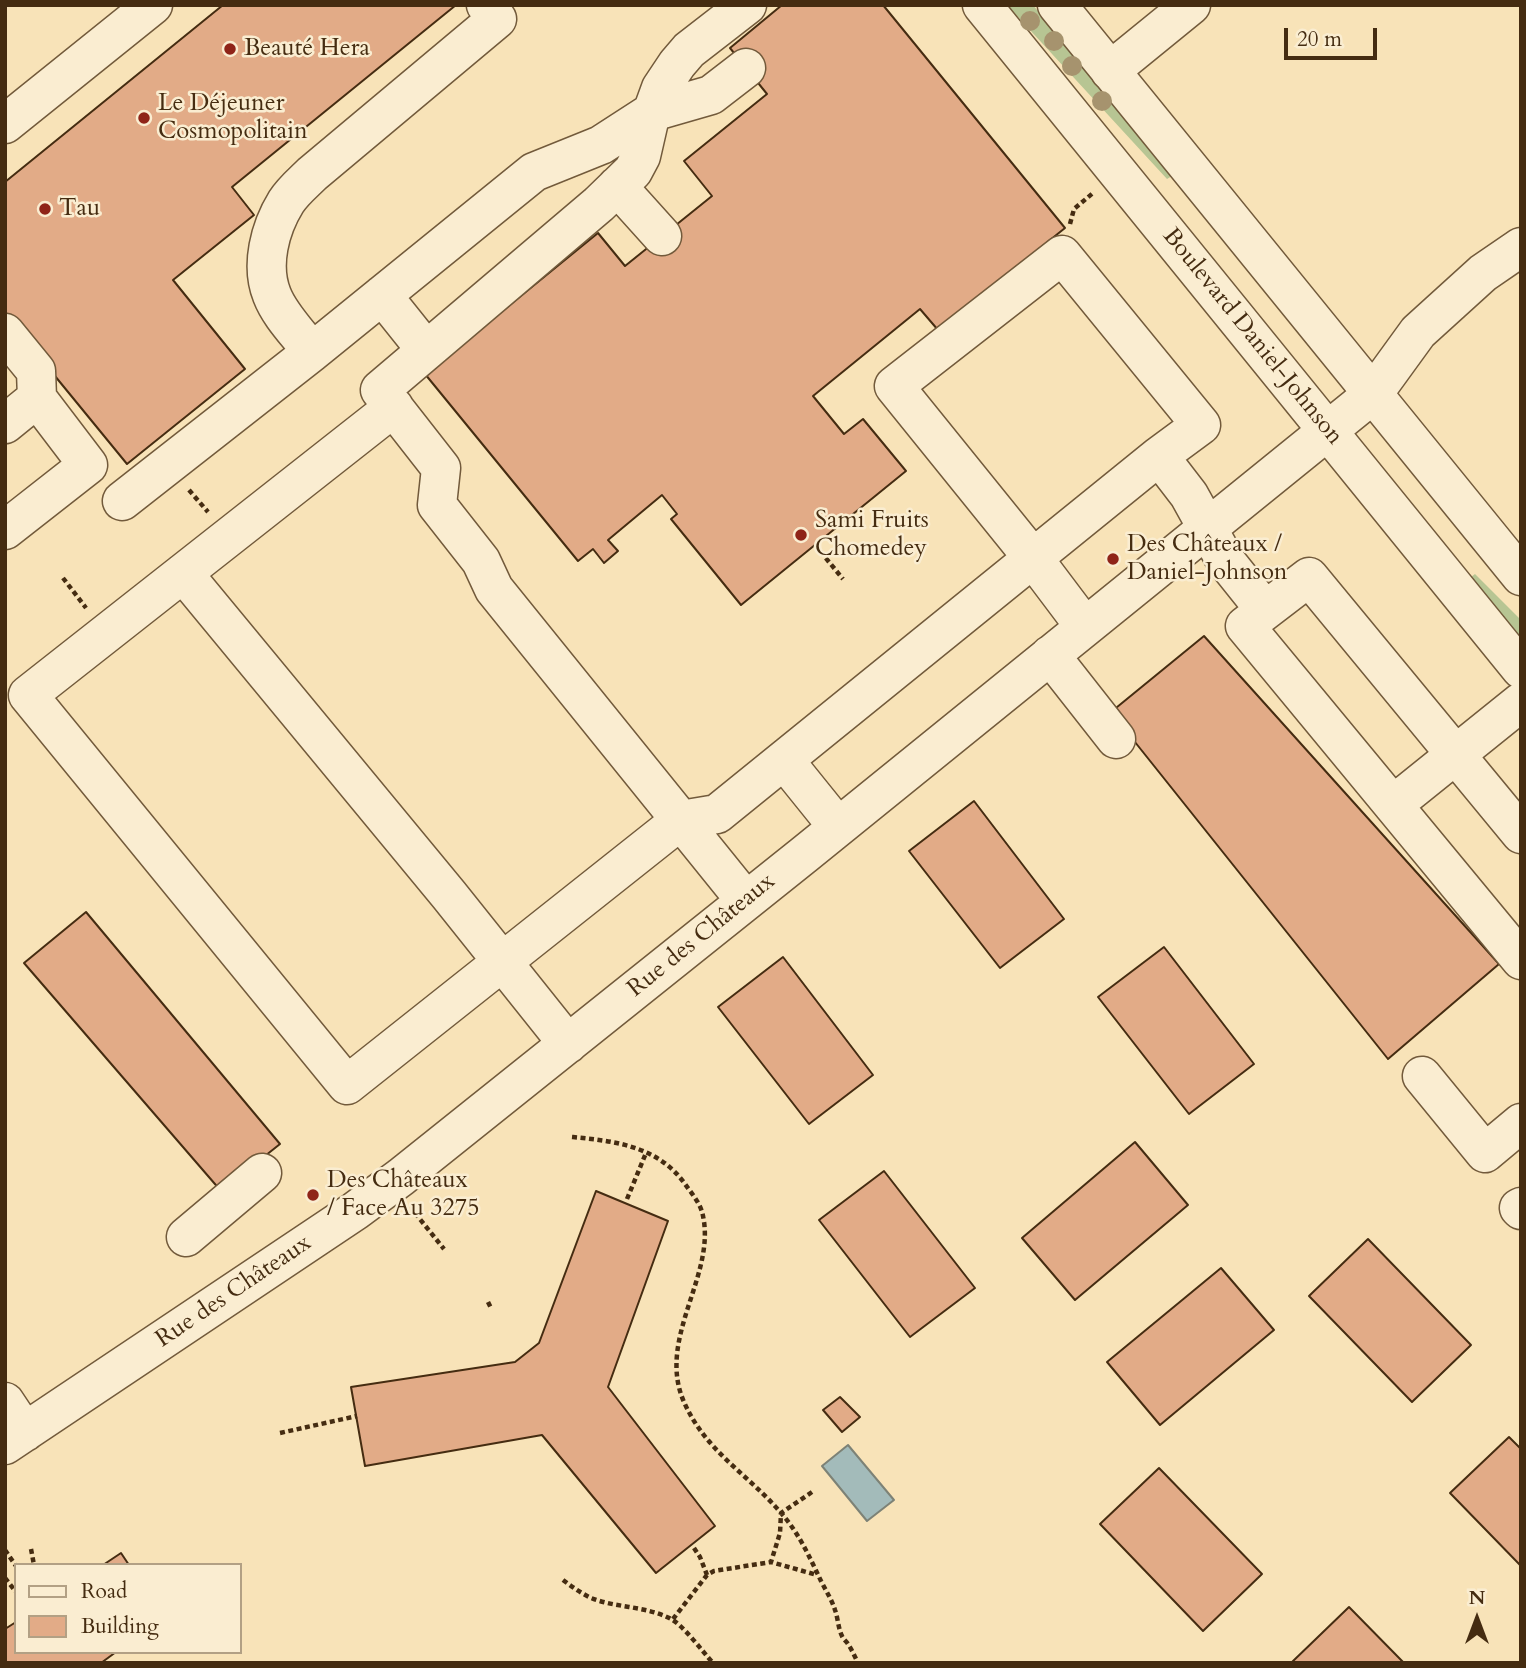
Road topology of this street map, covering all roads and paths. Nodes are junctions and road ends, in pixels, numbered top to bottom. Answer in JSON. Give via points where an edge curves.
{"nodes":[{"id":1,"x":153,"y":5,"type":"edge"},
{"id":2,"x":486,"y":5,"type":"edge"},
{"id":3,"x":747,"y":5,"type":"edge"},
{"id":4,"x":982,"y":5,"type":"edge"},
{"id":5,"x":1056,"y":5,"type":"edge"},
{"id":6,"x":1191,"y":5,"type":"edge"},
{"id":7,"x":746,"y":68,"type":"dead end"},
{"id":8,"x":1110,"y":71,"type":"junction"},
{"id":9,"x":652,"y":112,"type":"junction"},
{"id":10,"x":5,"y":124,"type":"edge"},
{"id":11,"x":617,"y":186,"type":"junction"},
{"id":12,"x":1089,"y":197,"type":"dead end"},
{"id":13,"x":1074,"y":209,"type":"dead end"},
{"id":14,"x":662,"y":236,"type":"dead end"},
{"id":15,"x":1521,"y":247,"type":"edge"},
{"id":16,"x":382,"y":295,"type":"junction"},
{"id":17,"x":5,"y":333,"type":"edge"},
{"id":18,"x":426,"y":350,"type":"junction"},
{"id":19,"x":312,"y":352,"type":"junction"},
{"id":20,"x":1373,"y":394,"type":"junction"},
{"id":21,"x":37,"y":398,"type":"junction"},
{"id":22,"x":394,"y":407,"type":"junction"},
{"id":23,"x":5,"y":424,"type":"edge"},
{"id":24,"x":1327,"y":431,"type":"junction"},
{"id":25,"x":1159,"y":456,"type":"junction"},
{"id":26,"x":89,"y":465,"type":"junction"},
{"id":27,"x":167,"y":465,"type":"junction"},
{"id":28,"x":1206,"y":528,"type":"junction"},
{"id":29,"x":5,"y":530,"type":"edge"},
{"id":30,"x":229,"y":536,"type":"junction"},
{"id":31,"x":815,"y":545,"type":"dead end"},
{"id":32,"x":1033,"y":558,"type":"junction"},
{"id":33,"x":183,"y":573,"type":"junction"},
{"id":34,"x":1521,"y":576,"type":"edge"},
{"id":35,"x":843,"y":579,"type":"dead end"},
{"id":36,"x":1265,"y":610,"type":"junction"},
{"id":37,"x":1085,"y":627,"type":"junction"},
{"id":38,"x":1050,"y":654,"type":"junction"},
{"id":39,"x":1521,"y":669,"type":"edge"},
{"id":40,"x":1521,"y":702,"type":"edge"},
{"id":41,"x":1116,"y":739,"type":"dead end"},
{"id":42,"x":1456,"y":756,"type":"junction"},
{"id":43,"x":784,"y":760,"type":"junction"},
{"id":44,"x":1393,"y":805,"type":"junction"},
{"id":45,"x":681,"y":820,"type":"junction"},
{"id":46,"x":838,"y":827,"type":"junction"},
{"id":47,"x":1521,"y":834,"type":"edge"},
{"id":48,"x":746,"y":901,"type":"junction"},
{"id":49,"x":1521,"y":960,"type":"edge"},
{"id":50,"x":503,"y":961,"type":"junction"},
{"id":51,"x":568,"y":1044,"type":"junction"},
{"id":52,"x":1422,"y":1076,"type":"dead end"},
{"id":53,"x":1521,"y":1123,"type":"edge"},
{"id":54,"x":572,"y":1137,"type":"dead end"},
{"id":55,"x":646,"y":1153,"type":"junction"},
{"id":56,"x":262,"y":1173,"type":"dead end"},
{"id":57,"x":628,"y":1199,"type":"dead end"},
{"id":58,"x":415,"y":1213,"type":"dead end"},
{"id":59,"x":186,"y":1237,"type":"dead end"},
{"id":60,"x":444,"y":1249,"type":"dead end"},
{"id":61,"x":488,"y":1302,"type":"dead end"},
{"id":62,"x":491,"y":1308,"type":"dead end"},
{"id":63,"x":356,"y":1416,"type":"dead end"},
{"id":64,"x":12,"y":1426,"type":"edge"},
{"id":65,"x":281,"y":1433,"type":"dead end"},
{"id":66,"x":812,"y":1492,"type":"dead end"},
{"id":67,"x":781,"y":1513,"type":"junction"},
{"id":68,"x":694,"y":1548,"type":"dead end"},
{"id":69,"x":30,"y":1549,"type":"dead end"},
{"id":70,"x":771,"y":1562,"type":"junction"},
{"id":71,"x":34,"y":1563,"type":"edge"},
{"id":72,"x":707,"y":1575,"type":"junction"},
{"id":73,"x":818,"y":1575,"type":"junction"},
{"id":74,"x":563,"y":1580,"type":"dead end"},
{"id":75,"x":673,"y":1620,"type":"junction"},
{"id":76,"x":713,"y":1663,"type":"edge"},
{"id":77,"x":858,"y":1663,"type":"edge"}],
"edges":[{"from":1,"to":10,"type":"street"},
{"from":2,"to":19,"type":"street","via":[[497,19],[312,174],[279,214],[268,250],[268,282],[278,307]]},
{"from":3,"to":9,"type":"street","via":[[683,57],[661,88]]},
{"from":4,"to":24,"type":"street","name":"Boulevard Daniel-Johnson"},
{"from":5,"to":8,"type":"street"},
{"from":6,"to":8,"type":"street"},
{"from":7,"to":9,"type":"street","via":[[711,95]]},
{"from":8,"to":20,"type":"street"},
{"from":9,"to":11,"type":"street","via":[[641,156]]},
{"from":9,"to":16,"type":"street","via":[[601,145],[534,172]]},
{"from":11,"to":14,"type":"street"},
{"from":11,"to":18,"type":"street"},
{"from":12,"to":13,"type":"path"},
{"from":15,"to":20,"type":"street","name":"Rue des Châteaux","via":[[1418,332]]},
{"from":16,"to":18,"type":"street"},
{"from":16,"to":19,"type":"street"},
{"from":17,"to":21,"type":"street","via":[[36,372]]},
{"from":18,"to":22,"type":"street","via":[[380,390]]},
{"from":19,"to":27,"type":"street"},
{"from":20,"to":24,"type":"street","name":"Rue des Châteaux"},
{"from":20,"to":34,"type":"street"},
{"from":21,"to":23,"type":"street"},
{"from":21,"to":26,"type":"street"},
{"from":22,"to":30,"type":"street"},
{"from":22,"to":45,"type":"street","via":[[441,468],[437,505],[481,561],[494,589]]},
{"from":24,"to":28,"type":"street","name":"Rue des Châteaux"},
{"from":24,"to":39,"type":"street","name":"Boulevard Daniel-Johnson"},
{"from":25,"to":28,"type":"street","via":[[1189,495]]},
{"from":25,"to":32,"type":"street"},
{"from":25,"to":32,"type":"street","via":[[1200,425],[1062,255],[894,386]]},
{"from":26,"to":27,"type":"street","via":[[129,509]]},
{"from":26,"to":29,"type":"street"},
{"from":27,"to":30,"type":"path"},
{"from":28,"to":36,"type":"street"},
{"from":28,"to":37,"type":"street","name":"Rue des Châteaux"},
{"from":30,"to":33,"type":"street"},
{"from":31,"to":35,"type":"path"},
{"from":32,"to":37,"type":"street"},
{"from":32,"to":43,"type":"street"},
{"from":33,"to":50,"type":"street"},
{"from":33,"to":50,"type":"street","via":[[28,695],[293,1020],[347,1084]]},
{"from":36,"to":42,"type":"street","via":[[1309,577]]},
{"from":36,"to":44,"type":"street","via":[[1245,626]]},
{"from":37,"to":38,"type":"street","name":"Rue des Châteaux"},
{"from":38,"to":41,"type":"street"},
{"from":38,"to":46,"type":"street","name":"Rue des Châteaux"},
{"from":40,"to":42,"type":"street"},
{"from":42,"to":44,"type":"street"},
{"from":42,"to":47,"type":"street"},
{"from":43,"to":45,"type":"street","via":[[717,814]]},
{"from":43,"to":46,"type":"street"},
{"from":44,"to":49,"type":"street"},
{"from":45,"to":48,"type":"street"},
{"from":45,"to":50,"type":"street"},
{"from":46,"to":48,"type":"street","name":"Rue des Châteaux"},
{"from":48,"to":51,"type":"street","name":"Rue des Châteaux"},
{"from":50,"to":51,"type":"street"},
{"from":51,"to":64,"type":"street","name":"Rue des Châteaux","via":[[377,1196]]},
{"from":52,"to":53,"type":"street","via":[[1485,1153]]},
{"from":54,"to":55,"type":"path","via":[[620,1143]]},
{"from":55,"to":57,"type":"path"},
{"from":55,"to":67,"type":"path","via":[[671,1167],[703,1214],[705,1241],[678,1345],[683,1400],[700,1432]]},
{"from":56,"to":59,"type":"street"},
{"from":58,"to":60,"type":"path"},
{"from":61,"to":62,"type":"path"},
{"from":63,"to":65,"type":"path"},
{"from":66,"to":67,"type":"path"},
{"from":67,"to":70,"type":"path"},
{"from":67,"to":73,"type":"path"},
{"from":68,"to":72,"type":"path"},
{"from":69,"to":71,"type":"path"},
{"from":70,"to":72,"type":"path"},
{"from":70,"to":73,"type":"path"},
{"from":72,"to":75,"type":"path"},
{"from":73,"to":77,"type":"path","via":[[835,1608],[841,1635]]},
{"from":74,"to":75,"type":"path","via":[[593,1599]]},
{"from":75,"to":76,"type":"path"}]}
